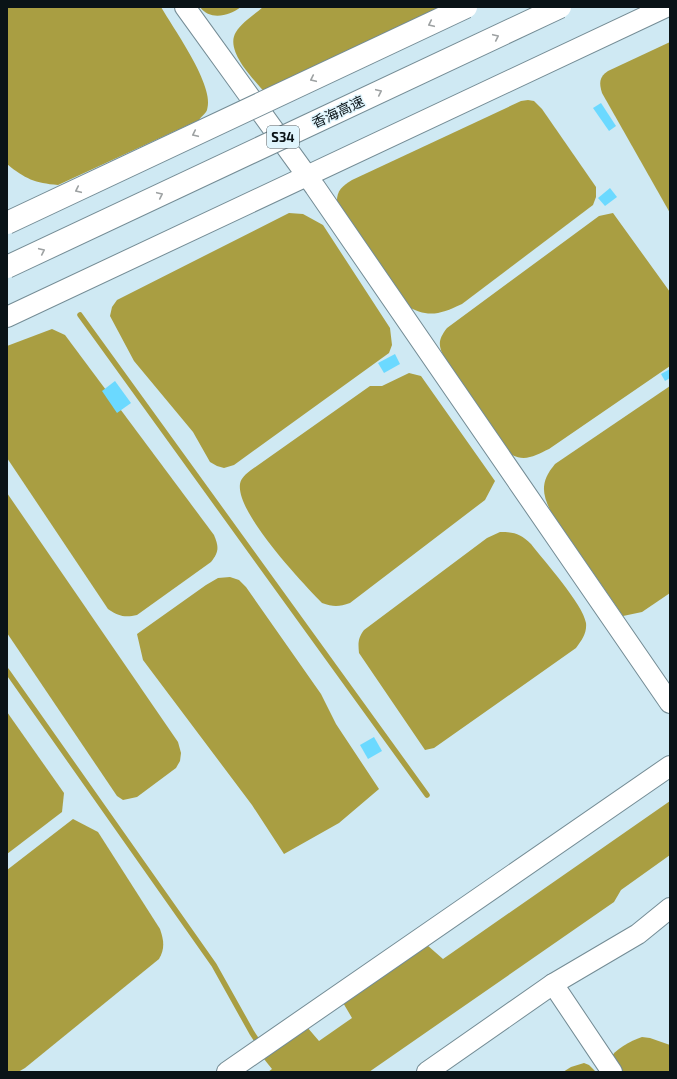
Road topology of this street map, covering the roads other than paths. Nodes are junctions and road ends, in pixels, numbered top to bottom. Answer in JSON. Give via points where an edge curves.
{"nodes":[{"id":1,"x":185,"y":7,"type":"edge"},
{"id":2,"x":466,"y":7,"type":"edge"},
{"id":3,"x":560,"y":7,"type":"edge"},
{"id":4,"x":666,"y":7,"type":"edge"},
{"id":5,"x":307,"y":175,"type":"junction"},
{"id":6,"x":7,"y":223,"type":"edge"},
{"id":7,"x":7,"y":267,"type":"edge"},
{"id":8,"x":7,"y":317,"type":"edge"},
{"id":9,"x":670,"y":703,"type":"edge"},
{"id":10,"x":670,"y":766,"type":"edge"},
{"id":11,"x":670,"y":908,"type":"edge"},
{"id":12,"x":553,"y":984,"type":"junction"},
{"id":13,"x":226,"y":1072,"type":"edge"},
{"id":14,"x":426,"y":1072,"type":"edge"},
{"id":15,"x":612,"y":1072,"type":"edge"}],
"edges":[{"from":1,"to":5,"type":"street"},
{"from":2,"to":6,"type":"highway","one_way":true,"bridge":true},
{"from":7,"to":3,"type":"highway","name":"香海高速","number":"S34","one_way":true,"bridge":true},
{"from":4,"to":5,"type":"street"},
{"from":5,"to":8,"type":"street"},
{"from":5,"to":9,"type":"street"},
{"from":10,"to":13,"type":"street"},
{"from":11,"to":12,"type":"street","via":[[638,934]]},
{"from":12,"to":14,"type":"street"},
{"from":12,"to":15,"type":"street"}]}
